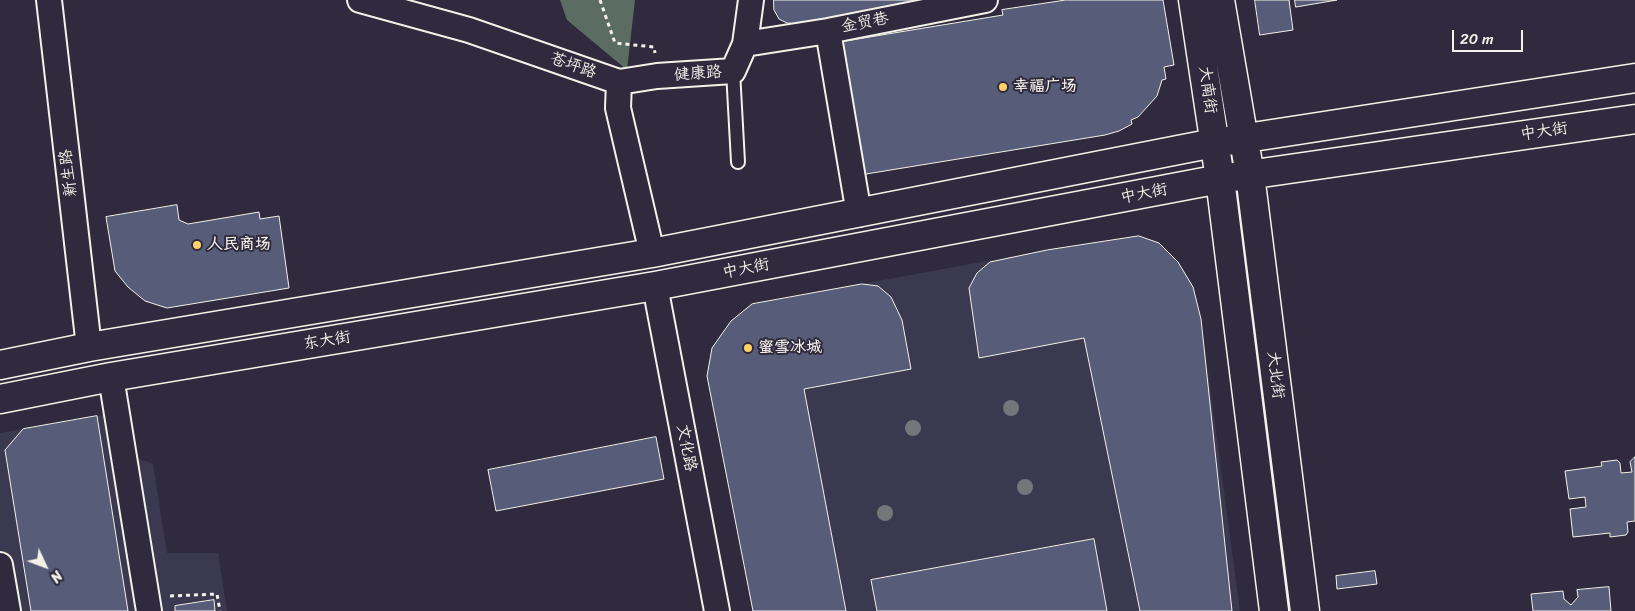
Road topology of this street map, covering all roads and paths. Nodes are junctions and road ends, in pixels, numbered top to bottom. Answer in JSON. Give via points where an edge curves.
{"nodes":[{"id":1,"x":49,"y":0,"type":"edge"},
{"id":2,"x":360,"y":0,"type":"edge"},
{"id":3,"x":600,"y":0,"type":"edge"},
{"id":4,"x":751,"y":0,"type":"edge"},
{"id":5,"x":985,"y":0,"type":"edge"},
{"id":6,"x":1193,"y":0,"type":"edge"},
{"id":7,"x":1220,"y":0,"type":"edge"},
{"id":8,"x":828,"y":31,"type":"junction"},
{"id":9,"x":745,"y":44,"type":"junction"},
{"id":10,"x":733,"y":71,"type":"junction"},
{"id":11,"x":657,"y":76,"type":"junction"},
{"id":12,"x":1635,"y":78,"type":"edge"},
{"id":13,"x":619,"y":82,"type":"junction"},
{"id":14,"x":1635,"y":119,"type":"edge"},
{"id":15,"x":1242,"y":140,"type":"junction"},
{"id":16,"x":1214,"y":143,"type":"junction"},
{"id":17,"x":738,"y":162,"type":"dead end"},
{"id":18,"x":1250,"y":175,"type":"junction"},
{"id":19,"x":1220,"y":179,"type":"junction"},
{"id":20,"x":859,"y":214,"type":"junction"},
{"id":21,"x":652,"y":253,"type":"junction"},
{"id":22,"x":655,"y":286,"type":"junction"},
{"id":23,"x":90,"y":347,"type":"junction"},
{"id":24,"x":0,"y":365,"type":"edge"},
{"id":25,"x":111,"y":377,"type":"junction"},
{"id":26,"x":0,"y":399,"type":"edge"},
{"id":27,"x":0,"y":564,"type":"edge"},
{"id":28,"x":148,"y":604,"type":"edge"},
{"id":29,"x":8,"y":611,"type":"edge"},
{"id":30,"x":220,"y":611,"type":"edge"},
{"id":31,"x":717,"y":611,"type":"edge"},
{"id":32,"x":1274,"y":611,"type":"edge"},
{"id":33,"x":1305,"y":611,"type":"edge"}],
"edges":[{"from":1,"to":23,"type":"street","name":"新生路"},
{"from":2,"to":13,"type":"street","name":"苍坪路","via":[[469,30]]},
{"from":3,"to":11,"type":"path","via":[[615,43],[654,48]]},
{"from":4,"to":9,"type":"street","name":"健康路"},
{"from":5,"to":8,"type":"street","name":"金贸巷"},
{"from":6,"to":16,"type":"main road","name":"大南街"},
{"from":7,"to":15,"type":"main road","name":"大南街"},
{"from":8,"to":9,"type":"street","name":"金贸巷"},
{"from":8,"to":20,"type":"street"},
{"from":9,"to":10,"type":"street","name":"健康路"},
{"from":10,"to":11,"type":"street","name":"健康路"},
{"from":10,"to":17,"type":"lane"},
{"from":11,"to":13,"type":"street","name":"健康路"},
{"from":12,"to":15,"type":"main road","name":"中大街"},
{"from":13,"to":21,"type":"street","via":[[618,108]]},
{"from":14,"to":18,"type":"main road","name":"中大街"},
{"from":15,"to":16,"type":"main road","name":"中大街"},
{"from":15,"to":18,"type":"main road","name":"大北街"},
{"from":16,"to":19,"type":"main road","name":"大南街"},
{"from":16,"to":20,"type":"main road","name":"中大街"},
{"from":18,"to":19,"type":"main road","name":"中大街"},
{"from":18,"to":33,"type":"main road","name":"大北街"},
{"from":19,"to":22,"type":"main road","name":"中大街"},
{"from":19,"to":32,"type":"main road","name":"大北街"},
{"from":20,"to":21,"type":"main road","name":"中大街"},
{"from":21,"to":23,"type":"main road","name":"东大街"},
{"from":22,"to":25,"type":"main road","name":"东大街"},
{"from":22,"to":31,"type":"street","name":"文化路"},
{"from":23,"to":24,"type":"main road","name":"东大街"},
{"from":25,"to":26,"type":"main road","name":"东大街"},
{"from":25,"to":28,"type":"street"},
{"from":27,"to":29,"type":"street"},
{"from":28,"to":30,"type":"path","via":[[217,594]]}]}
